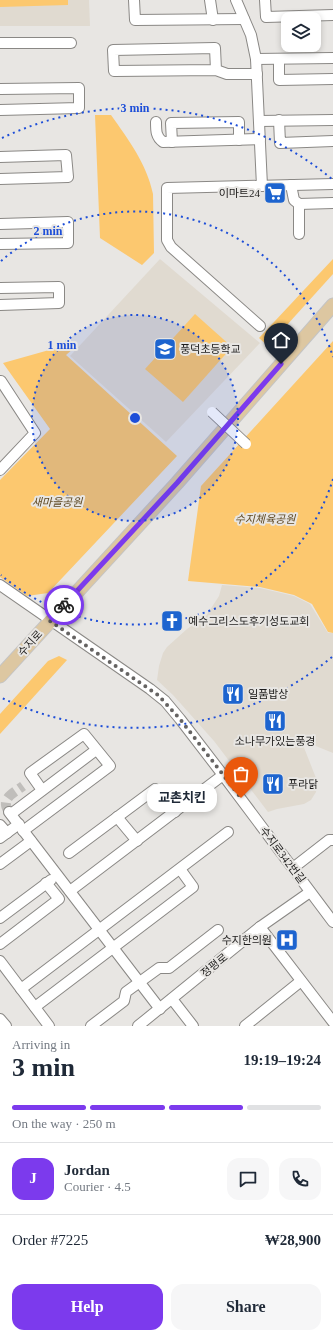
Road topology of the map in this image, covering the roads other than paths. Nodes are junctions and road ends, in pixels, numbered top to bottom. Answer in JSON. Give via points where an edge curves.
{"nodes":[{"id":1,"x":134,"y":0,"type":"edge"},
{"id":2,"x":210,"y":0,"type":"edge"},
{"id":3,"x":236,"y":0,"type":"edge"},
{"id":4,"x":265,"y":0,"type":"edge"},
{"id":5,"x":333,"y":15,"type":"edge"},
{"id":6,"x":244,"y":19,"type":"junction"},
{"id":7,"x":212,"y":20,"type":"junction"},
{"id":8,"x":0,"y":42,"type":"edge"},
{"id":9,"x":71,"y":43,"type":"dead end"},
{"id":10,"x":333,"y":58,"type":"edge"},
{"id":11,"x":279,"y":59,"type":"junction"},
{"id":12,"x":256,"y":60,"type":"junction"},
{"id":13,"x":216,"y":70,"type":"junction"},
{"id":14,"x":257,"y":74,"type":"junction"},
{"id":15,"x":333,"y":79,"type":"edge"},
{"id":16,"x":0,"y":89,"type":"edge"},
{"id":17,"x":0,"y":110,"type":"edge"},
{"id":18,"x":279,"y":120,"type":"junction"},
{"id":19,"x":333,"y":120,"type":"edge"},
{"id":20,"x":259,"y":121,"type":"junction"},
{"id":21,"x":156,"y":122,"type":"dead end"},
{"id":22,"x":260,"y":139,"type":"junction"},
{"id":23,"x":239,"y":140,"type":"junction"},
{"id":24,"x":333,"y":141,"type":"edge"},
{"id":25,"x":172,"y":142,"type":"junction"},
{"id":26,"x":0,"y":157,"type":"edge"},
{"id":27,"x":0,"y":179,"type":"edge"},
{"id":28,"x":333,"y":184,"type":"edge"},
{"id":29,"x":291,"y":185,"type":"junction"},
{"id":30,"x":262,"y":186,"type":"junction"},
{"id":31,"x":333,"y":203,"type":"edge"},
{"id":32,"x":298,"y":204,"type":"junction"},
{"id":33,"x":0,"y":224,"type":"edge"},
{"id":34,"x":299,"y":234,"type":"dead end"},
{"id":35,"x":0,"y":244,"type":"edge"},
{"id":36,"x":0,"y":288,"type":"edge"},
{"id":37,"x":0,"y":305,"type":"edge"},
{"id":38,"x":333,"y":305,"type":"edge"},
{"id":39,"x":260,"y":326,"type":"dead end"},
{"id":40,"x":0,"y":382,"type":"edge"},
{"id":41,"x":212,"y":412,"type":"dead end"},
{"id":42,"x":246,"y":444,"type":"dead end"},
{"id":43,"x":0,"y":470,"type":"edge"},
{"id":44,"x":0,"y":585,"type":"edge"},
{"id":45,"x":50,"y":621,"type":"junction"},
{"id":46,"x":0,"y":676,"type":"edge"},
{"id":47,"x":96,"y":750,"type":"junction"},
{"id":48,"x":223,"y":775,"type":"junction"},
{"id":49,"x":42,"y":790,"type":"junction"},
{"id":50,"x":175,"y":812,"type":"junction"},
{"id":51,"x":118,"y":817,"type":"junction"},
{"id":52,"x":0,"y":825,"type":"edge"},
{"id":53,"x":21,"y":827,"type":"junction"},
{"id":54,"x":228,"y":832,"type":"dead end"},
{"id":55,"x":3,"y":836,"type":"edge"},
{"id":56,"x":333,"y":840,"type":"edge"},
{"id":57,"x":31,"y":841,"type":"junction"},
{"id":58,"x":137,"y":841,"type":"junction"},
{"id":59,"x":69,"y":853,"type":"dead end"},
{"id":60,"x":0,"y":864,"type":"edge"},
{"id":61,"x":293,"y":868,"type":"junction"},
{"id":62,"x":180,"y":869,"type":"junction"},
{"id":63,"x":57,"y":875,"type":"junction"},
{"id":64,"x":46,"y":883,"type":"junction"},
{"id":65,"x":70,"y":892,"type":"junction"},
{"id":66,"x":310,"y":892,"type":"junction"},
{"id":67,"x":0,"y":918,"type":"edge"},
{"id":68,"x":332,"y":919,"type":"edge"},
{"id":69,"x":260,"y":927,"type":"junction"},
{"id":70,"x":100,"y":930,"type":"junction"},
{"id":71,"x":218,"y":930,"type":"dead end"},
{"id":72,"x":0,"y":944,"type":"edge"},
{"id":73,"x":114,"y":948,"type":"junction"},
{"id":74,"x":0,"y":962,"type":"edge"},
{"id":75,"x":301,"y":981,"type":"junction"},
{"id":76,"x":139,"y":982,"type":"junction"},
{"id":77,"x":22,"y":989,"type":"junction"},
{"id":78,"x":172,"y":999,"type":"junction"},
{"id":79,"x":35,"y":1007,"type":"junction"},
{"id":80,"x":160,"y":1009,"type":"junction"},
{"id":81,"x":0,"y":1019,"type":"edge"},
{"id":82,"x":333,"y":1022,"type":"edge"},
{"id":83,"x":6,"y":1026,"type":"edge"},
{"id":84,"x":49,"y":1026,"type":"edge"},
{"id":85,"x":91,"y":1026,"type":"edge"},
{"id":86,"x":138,"y":1026,"type":"edge"},
{"id":87,"x":193,"y":1026,"type":"edge"},
{"id":88,"x":245,"y":1026,"type":"edge"}],
"edges":[{"from":1,"to":7,"type":"street","via":[[135,20]]},
{"from":2,"to":7,"type":"street"},
{"from":3,"to":6,"type":"street"},
{"from":4,"to":5,"type":"street","via":[[266,17]]},
{"from":6,"to":7,"type":"street"},
{"from":6,"to":12,"type":"street","via":[[251,35]]},
{"from":8,"to":9,"type":"street"},
{"from":10,"to":11,"type":"street"},
{"from":11,"to":12,"type":"street"},
{"from":11,"to":15,"type":"street","via":[[279,80]]},
{"from":12,"to":14,"type":"street"},
{"from":13,"to":13,"type":"street","via":[[114,71],[114,50],[215,48]]},
{"from":13,"to":14,"type":"street","via":[[227,74]]},
{"from":14,"to":20,"type":"street"},
{"from":16,"to":17,"type":"street","via":[[79,88],[79,108]]},
{"from":18,"to":19,"type":"street"},
{"from":18,"to":20,"type":"street"},
{"from":18,"to":24,"type":"street","via":[[280,143]]},
{"from":20,"to":22,"type":"street"},
{"from":21,"to":25,"type":"street","via":[[159,139],[163,142]]},
{"from":22,"to":23,"type":"street"},
{"from":22,"to":30,"type":"street"},
{"from":23,"to":25,"type":"street"},
{"from":23,"to":25,"type":"street","via":[[239,122],[171,123]]},
{"from":26,"to":27,"type":"street","via":[[66,155],[68,177]]},
{"from":28,"to":29,"type":"street"},
{"from":29,"to":30,"type":"street"},
{"from":29,"to":32,"type":"street","via":[[294,200]]},
{"from":30,"to":39,"type":"street","via":[[167,188],[167,240],[171,247]]},
{"from":31,"to":32,"type":"street"},
{"from":32,"to":34,"type":"street"},
{"from":33,"to":35,"type":"street","via":[[68,222],[68,243]]},
{"from":36,"to":37,"type":"street","via":[[59,287],[59,303]]},
{"from":38,"to":45,"type":"main road","name":"수지로","via":[[177,483]]},
{"from":40,"to":43,"type":"street","via":[[36,433]]},
{"from":41,"to":42,"type":"street","bridge":true},
{"from":44,"to":45,"type":"street","name":"수지로342번길"},
{"from":45,"to":46,"type":"main road","name":"수지로"},
{"from":45,"to":48,"type":"street","name":"수지로342번길","via":[[157,694],[180,719]]},
{"from":47,"to":49,"type":"street"},
{"from":47,"to":49,"type":"street","via":[[84,734],[30,774]]},
{"from":47,"to":53,"type":"street","via":[[110,766]]},
{"from":48,"to":50,"type":"street"},
{"from":48,"to":61,"type":"street","name":"수지로342번길"},
{"from":49,"to":53,"type":"street","via":[[10,813]]},
{"from":50,"to":51,"type":"street","via":[[155,788]]},
{"from":50,"to":58,"type":"street"},
{"from":51,"to":58,"type":"street"},
{"from":51,"to":59,"type":"street"},
{"from":52,"to":55,"type":"street"},
{"from":53,"to":55,"type":"street"},
{"from":53,"to":57,"type":"street"},
{"from":54,"to":62,"type":"street"},
{"from":56,"to":61,"type":"street","via":[[329,840]]},
{"from":57,"to":60,"type":"street"},
{"from":57,"to":63,"type":"street"},
{"from":58,"to":65,"type":"street"},
{"from":61,"to":66,"type":"street","name":"수지로342번길"},
{"from":62,"to":70,"type":"street"},
{"from":62,"to":73,"type":"street","via":[[193,887]]},
{"from":63,"to":64,"type":"street"},
{"from":63,"to":65,"type":"street"},
{"from":64,"to":67,"type":"street"},
{"from":64,"to":72,"type":"street","via":[[59,899]]},
{"from":65,"to":70,"type":"street"},
{"from":66,"to":68,"type":"street","name":"수지로342번길"},
{"from":66,"to":69,"type":"street","name":"정평로"},
{"from":69,"to":75,"type":"street"},
{"from":69,"to":78,"type":"street","name":"정평로"},
{"from":70,"to":73,"type":"street"},
{"from":70,"to":77,"type":"street"},
{"from":71,"to":76,"type":"street","via":[[168,968],[159,968]]},
{"from":73,"to":76,"type":"street"},
{"from":73,"to":79,"type":"street"},
{"from":74,"to":77,"type":"street"},
{"from":75,"to":82,"type":"street"},
{"from":75,"to":88,"type":"street"},
{"from":76,"to":80,"type":"street"},
{"from":76,"to":85,"type":"street","via":[[126,992],[124,1001]]},
{"from":77,"to":79,"type":"street"},
{"from":78,"to":80,"type":"street","name":"정평로"},
{"from":78,"to":87,"type":"street"},
{"from":79,"to":84,"type":"street"},
{"from":80,"to":86,"type":"street","name":"정평로"},
{"from":81,"to":83,"type":"street"}]}
